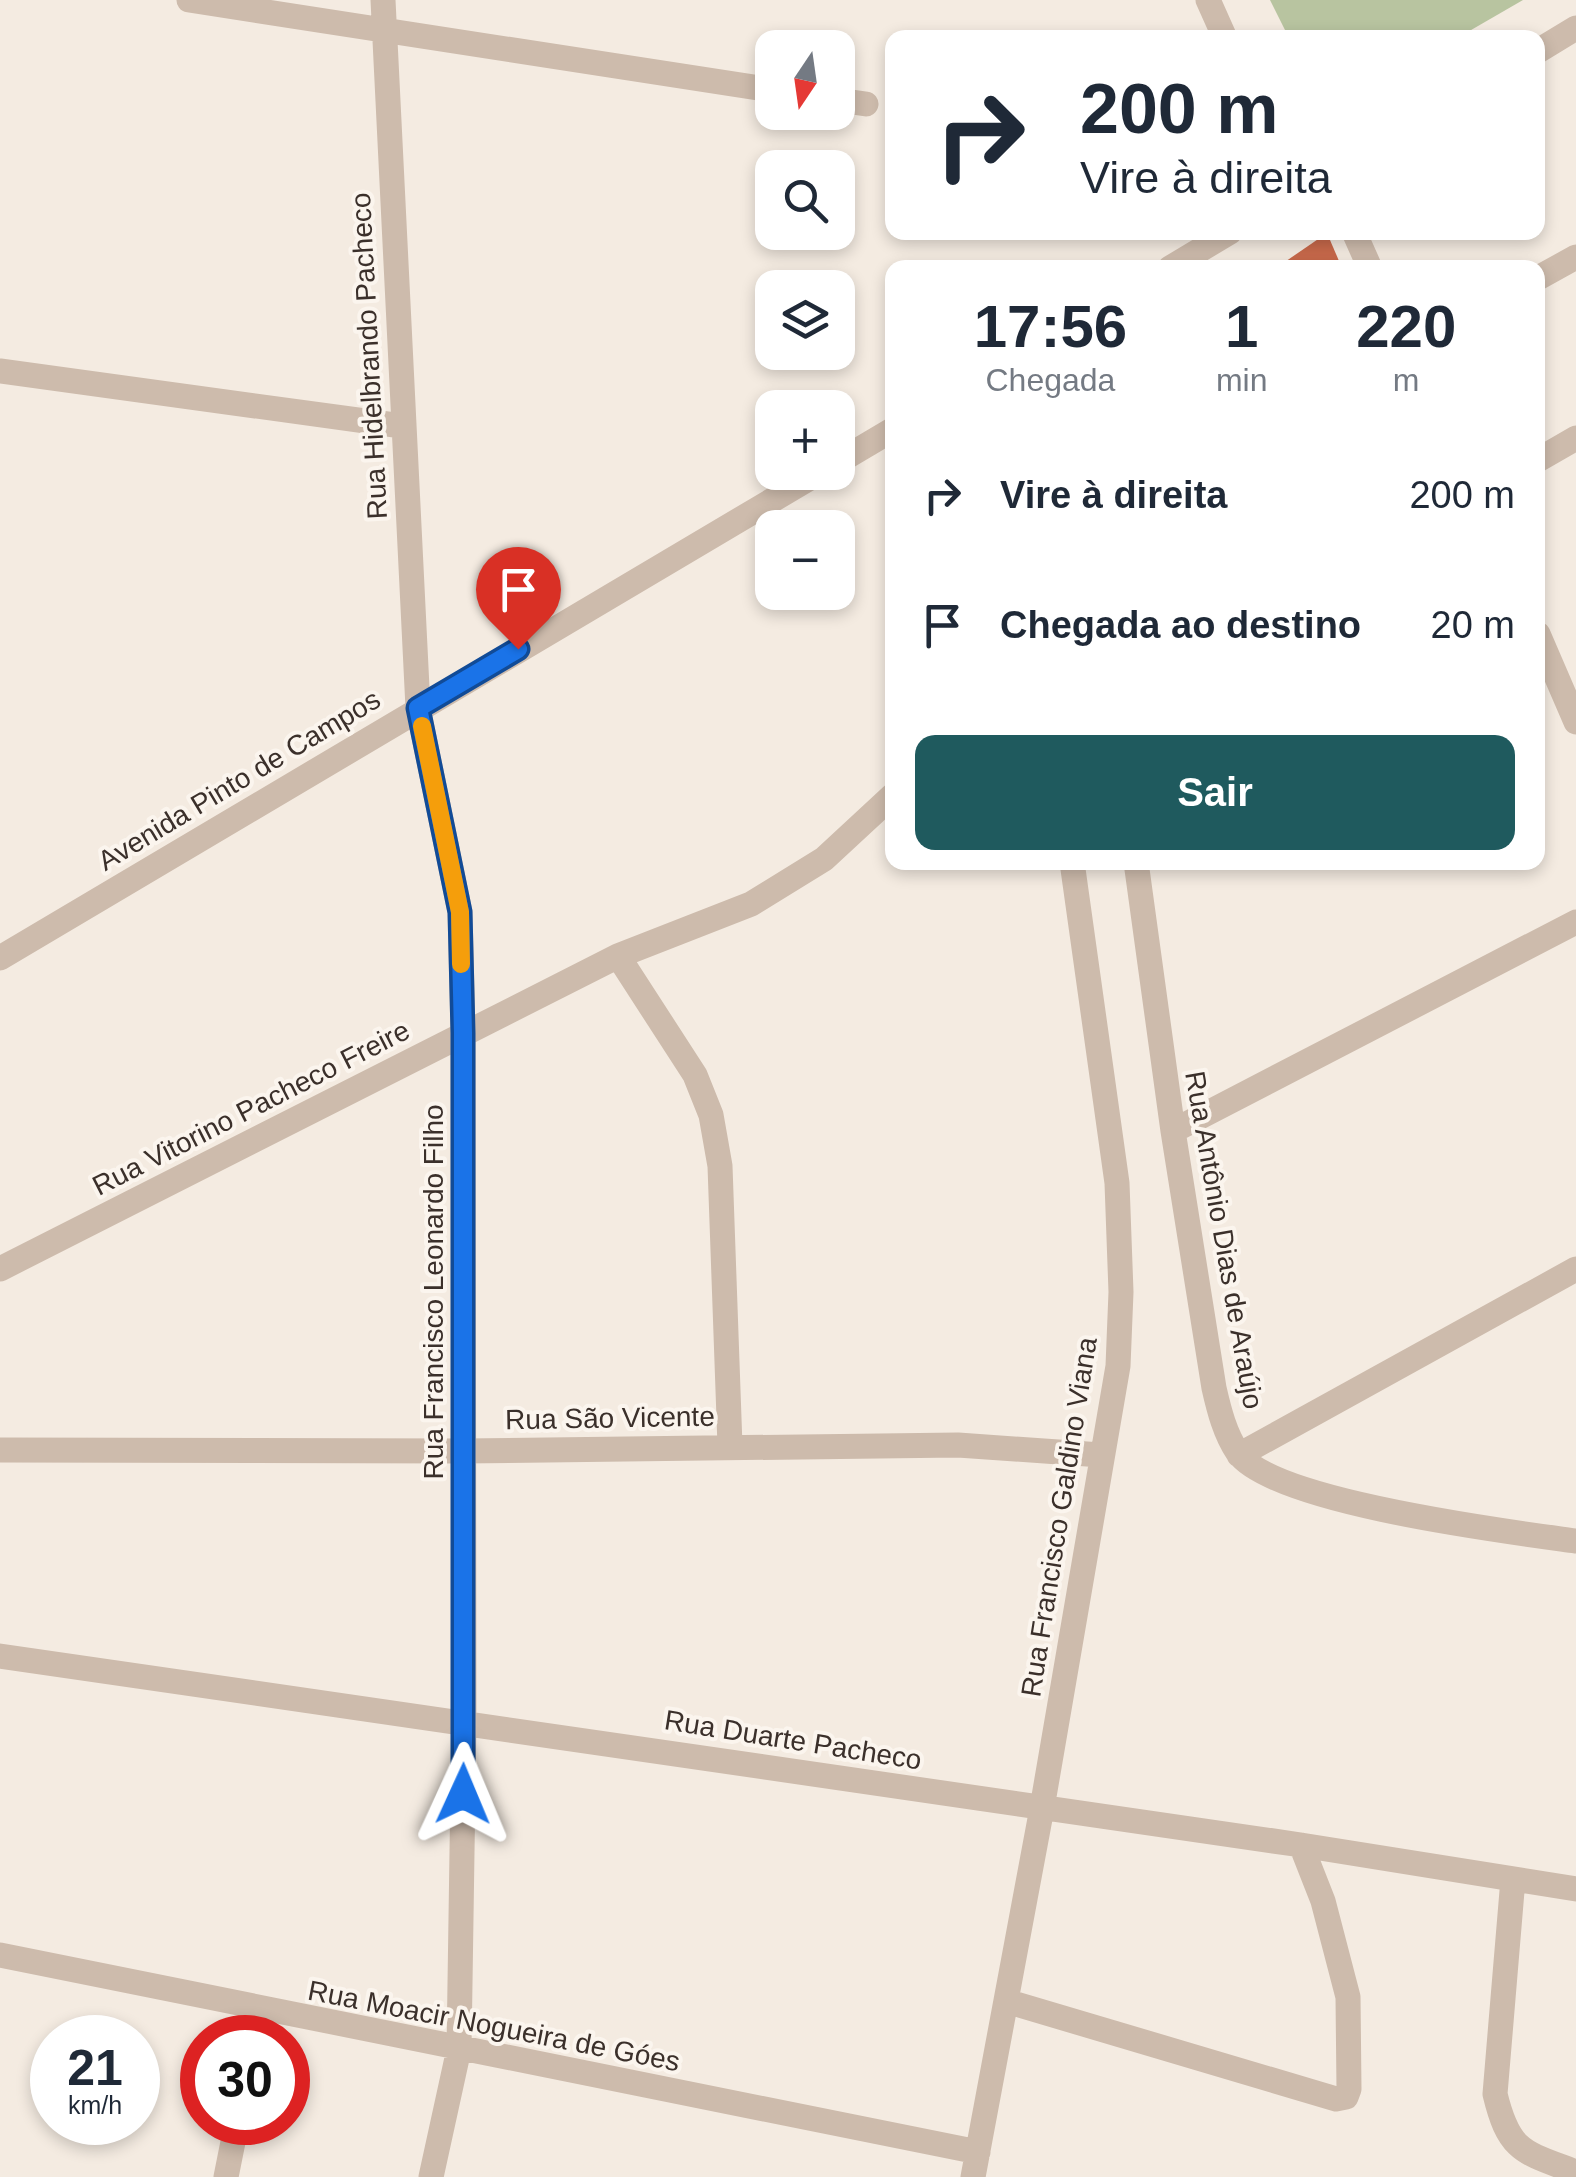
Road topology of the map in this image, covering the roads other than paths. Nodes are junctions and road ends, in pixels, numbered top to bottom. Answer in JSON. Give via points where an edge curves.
{"nodes":[{"id":1,"x":189,"y":0,"type":"edge"},
{"id":2,"x":383,"y":0,"type":"edge"},
{"id":3,"x":1208,"y":0,"type":"edge"},
{"id":4,"x":1576,"y":28,"type":"edge"},
{"id":5,"x":384,"y":30,"type":"junction"},
{"id":6,"x":1221,"y":30,"type":"edge"},
{"id":7,"x":1545,"y":47,"type":"edge"},
{"id":8,"x":755,"y":87,"type":"edge"},
{"id":9,"x":855,"y":102,"type":"edge"},
{"id":10,"x":866,"y":104,"type":"dead end"},
{"id":11,"x":1217,"y":240,"type":"edge"},
{"id":12,"x":1576,"y":258,"type":"edge"},
{"id":13,"x":1183,"y":260,"type":"edge"},
{"id":14,"x":1545,"y":274,"type":"edge"},
{"id":15,"x":0,"y":371,"type":"edge"},
{"id":16,"x":402,"y":426,"type":"junction"},
{"id":17,"x":885,"y":434,"type":"edge"},
{"id":18,"x":1576,"y":438,"type":"edge"},
{"id":19,"x":855,"y":452,"type":"edge"},
{"id":20,"x":1545,"y":456,"type":"edge"},
{"id":21,"x":789,"y":490,"type":"edge"},
{"id":22,"x":1545,"y":650,"type":"edge"},
{"id":23,"x":418,"y":708,"type":"junction"},
{"id":24,"x":1576,"y":722,"type":"edge"},
{"id":25,"x":885,"y":802,"type":"edge"},
{"id":26,"x":1073,"y":870,"type":"edge"},
{"id":27,"x":1137,"y":870,"type":"edge"},
{"id":28,"x":1576,"y":922,"type":"edge"},
{"id":29,"x":618,"y":956,"type":"junction"},
{"id":30,"x":0,"y":958,"type":"edge"},
{"id":31,"x":463,"y":1033,"type":"junction"},
{"id":32,"x":1173,"y":1131,"type":"junction"},
{"id":33,"x":0,"y":1270,"type":"edge"},
{"id":34,"x":1576,"y":1270,"type":"edge"},
{"id":35,"x":730,"y":1446,"type":"junction"},
{"id":36,"x":0,"y":1450,"type":"edge"},
{"id":37,"x":463,"y":1451,"type":"junction"},
{"id":38,"x":1101,"y":1455,"type":"junction"},
{"id":39,"x":1239,"y":1455,"type":"junction"},
{"id":40,"x":1576,"y":1542,"type":"edge"},
{"id":41,"x":0,"y":1656,"type":"edge"},
{"id":42,"x":464,"y":1721,"type":"junction"},
{"id":43,"x":1042,"y":1808,"type":"junction"},
{"id":44,"x":1301,"y":1845,"type":"junction"},
{"id":45,"x":1513,"y":1878,"type":"junction"},
{"id":46,"x":1576,"y":1889,"type":"edge"},
{"id":47,"x":0,"y":1956,"type":"edge"},
{"id":48,"x":1006,"y":2001,"type":"junction"},
{"id":49,"x":262,"y":2010,"type":"junction"},
{"id":50,"x":261,"y":2015,"type":"edge"},
{"id":51,"x":459,"y":2049,"type":"junction"},
{"id":52,"x":233,"y":2145,"type":"edge"},
{"id":53,"x":975,"y":2165,"type":"edge"},
{"id":54,"x":1576,"y":2172,"type":"edge"},
{"id":55,"x":226,"y":2177,"type":"edge"},
{"id":56,"x":431,"y":2177,"type":"edge"}],
"edges":[{"from":1,"to":5,"type":"street"},
{"from":2,"to":5,"type":"street","name":"Rua Hidelbrando Pacheco"},
{"from":3,"to":6,"type":"street"},
{"from":4,"to":7,"type":"street"},
{"from":5,"to":8,"type":"street"},
{"from":5,"to":16,"type":"street","name":"Rua Hidelbrando Pacheco"},
{"from":9,"to":10,"type":"street"},
{"from":11,"to":13,"type":"street"},
{"from":12,"to":14,"type":"street"},
{"from":15,"to":16,"type":"street"},
{"from":16,"to":23,"type":"street","name":"Rua Hidelbrando Pacheco"},
{"from":17,"to":19,"type":"street"},
{"from":18,"to":20,"type":"street"},
{"from":21,"to":23,"type":"street","name":"Avenida Pinto de Campos"},
{"from":22,"to":24,"type":"street"},
{"from":23,"to":30,"type":"street","name":"Avenida Pinto de Campos"},
{"from":23,"to":31,"type":"street","name":"Rua Francisco Leonardo Filho","via":[[460,912]]},
{"from":25,"to":29,"type":"street","name":"Rua Vitorino Pacheco Freire","via":[[824,859],[751,904]]},
{"from":26,"to":38,"type":"street","name":"Rua Francisco Galdino Viana","via":[[1117,1183],[1118,1366]]},
{"from":27,"to":32,"type":"street","name":"Rua Antônio Dias de Araújo"},
{"from":28,"to":32,"type":"street"},
{"from":29,"to":31,"type":"street","name":"Rua Vitorino Pacheco Freire"},
{"from":29,"to":35,"type":"street","via":[[695,1076],[711,1116],[720,1166]]},
{"from":31,"to":33,"type":"street","name":"Rua Vitorino Pacheco Freire"},
{"from":31,"to":37,"type":"street","name":"Rua Francisco Leonardo Filho"},
{"from":32,"to":39,"type":"street","name":"Rua Antônio Dias de Araújo","via":[[1214,1388]]},
{"from":34,"to":39,"type":"street"},
{"from":35,"to":37,"type":"street","name":"Rua São Vicente"},
{"from":35,"to":38,"type":"street","name":"Rua São Vicente","via":[[958,1445]]},
{"from":36,"to":37,"type":"street","name":"Rua São Vicente"},
{"from":37,"to":42,"type":"street","name":"Rua Francisco Leonardo Filho"},
{"from":38,"to":43,"type":"street","name":"Rua Francisco Galdino Viana"},
{"from":39,"to":40,"type":"street","via":[[1266,1474],[1337,1498]]},
{"from":41,"to":42,"type":"street","name":"Rua Duarte Pacheco"},
{"from":42,"to":43,"type":"street","name":"Rua Duarte Pacheco"},
{"from":42,"to":51,"type":"street","name":"Rua Francisco Leonardo Filho"},
{"from":43,"to":44,"type":"street","name":"Rua Duarte Pacheco"},
{"from":43,"to":48,"type":"street","name":"Rua Francisco Galdino Viana"},
{"from":44,"to":45,"type":"street","name":"Rua Duarte Pacheco"},
{"from":44,"to":48,"type":"street","via":[[1348,1997],[1346,2097]]},
{"from":45,"to":46,"type":"street","name":"Rua Duarte Pacheco"},
{"from":45,"to":54,"type":"street","via":[[1495,2094],[1515,2146]]},
{"from":47,"to":49,"type":"street","name":"Rua Moacir Nogueira de Góes"},
{"from":48,"to":53,"type":"street","name":"Rua Francisco Galdino Viana"},
{"from":49,"to":50,"type":"street"},
{"from":49,"to":51,"type":"street","name":"Rua Moacir Nogueira de Góes"},
{"from":51,"to":53,"type":"street","name":"Rua Moacir Nogueira de Góes"},
{"from":51,"to":56,"type":"street","name":"Rua Francisco Leonardo Filho"},
{"from":52,"to":55,"type":"street"}]}
